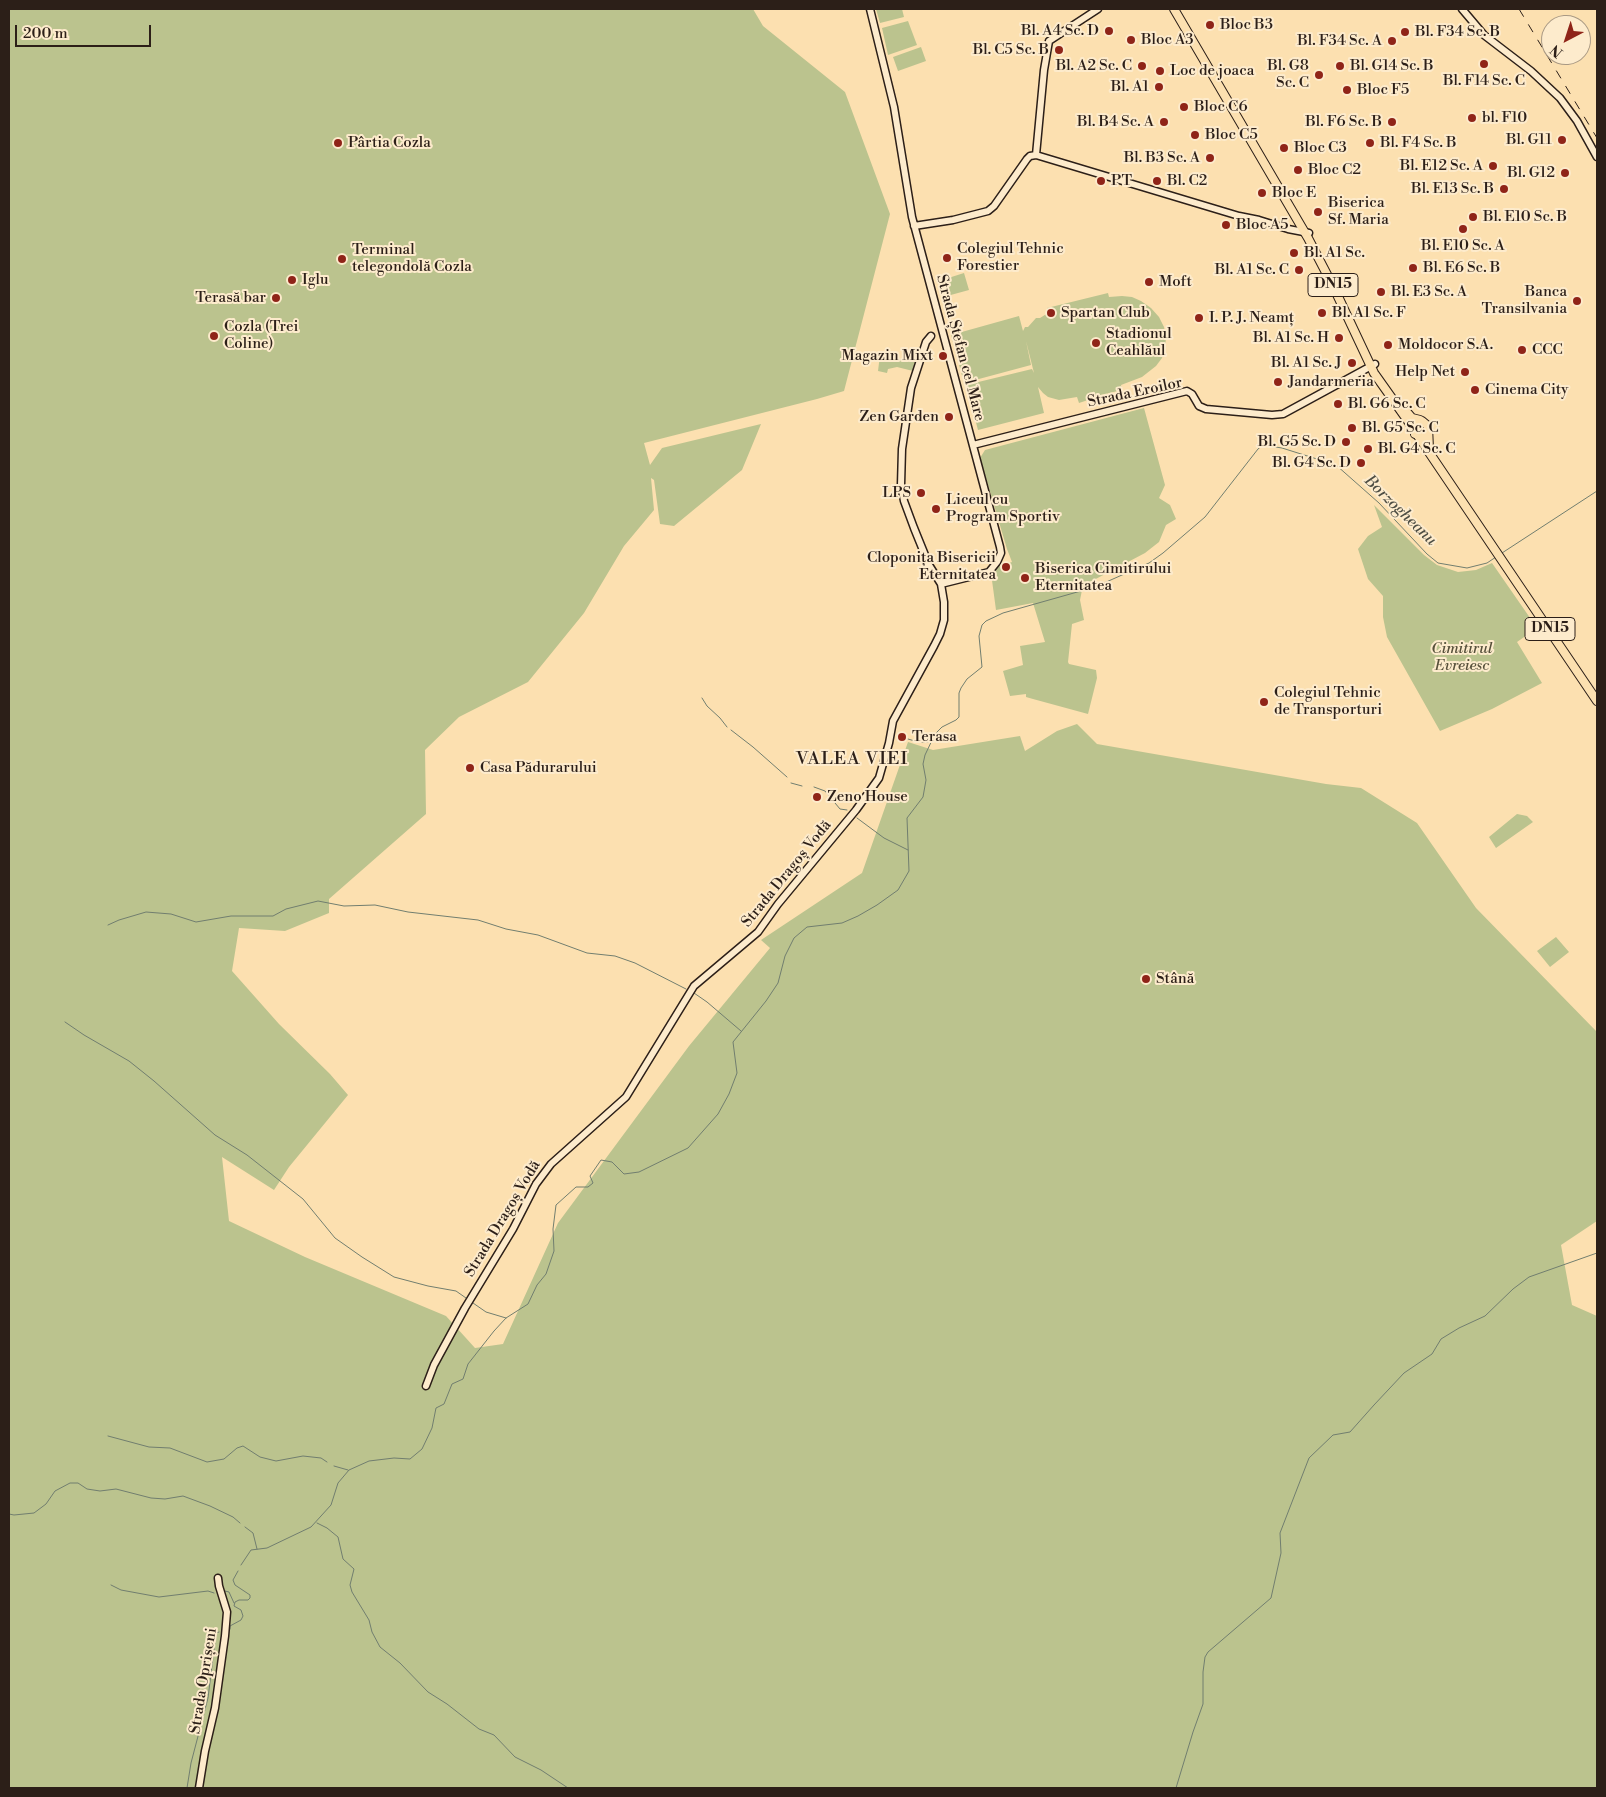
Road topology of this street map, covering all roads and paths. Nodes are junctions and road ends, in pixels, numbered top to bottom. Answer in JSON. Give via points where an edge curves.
{"nodes":[{"id":1,"x":870,"y":9,"type":"edge"},
{"id":2,"x":1098,"y":9,"type":"edge"},
{"id":3,"x":1174,"y":9,"type":"edge"},
{"id":4,"x":1179,"y":9,"type":"edge"},
{"id":5,"x":1462,"y":9,"type":"edge"},
{"id":6,"x":1036,"y":155,"type":"junction"},
{"id":7,"x":1597,"y":157,"type":"edge"},
{"id":8,"x":914,"y":226,"type":"junction"},
{"id":9,"x":1307,"y":233,"type":"junction"},
{"id":10,"x":932,"y":336,"type":"dead end"},
{"id":11,"x":1373,"y":366,"type":"junction"},
{"id":12,"x":1420,"y":420,"type":"junction"},
{"id":13,"x":1413,"y":428,"type":"junction"},
{"id":14,"x":1427,"y":432,"type":"junction"},
{"id":15,"x":1418,"y":436,"type":"junction"},
{"id":16,"x":973,"y":445,"type":"junction"},
{"id":17,"x":1429,"y":451,"type":"junction"},
{"id":18,"x":941,"y":584,"type":"junction"},
{"id":19,"x":1597,"y":701,"type":"edge"},
{"id":20,"x":426,"y":1386,"type":"dead end"},
{"id":21,"x":218,"y":1578,"type":"dead end"},
{"id":22,"x":199,"y":1788,"type":"edge"}],
"edges":[{"from":1,"to":8,"type":"street","name":"Strada Ștefan cel Mare","via":[[894,107]]},
{"from":2,"to":6,"type":"street","via":[[1050,40]]},
{"from":3,"to":9,"type":"main road","number":"DN15"},
{"from":4,"to":9,"type":"main road","number":"DN15"},
{"from":5,"to":7,"type":"street","via":[[1481,32],[1532,71],[1560,98]]},
{"from":6,"to":8,"type":"street","via":[[1027,159],[988,211]]},
{"from":6,"to":9,"type":"street"},
{"from":8,"to":16,"type":"street","name":"Strada Ștefan cel Mare"},
{"from":9,"to":11,"type":"main road","number":"DN15"},
{"from":10,"to":18,"type":"street","name":"Strada Dragoș Vodă","via":[[926,342],[912,388],[902,450],[901,485],[914,528],[929,565]]},
{"from":11,"to":12,"type":"main road","number":"DN15","via":[[1408,415]]},
{"from":11,"to":13,"type":"main road","number":"DN15"},
{"from":11,"to":16,"type":"street","name":"Strada Eroilor","via":[[1283,414],[1206,409],[1198,406],[1187,391]]},
{"from":12,"to":13,"type":"main road"},
{"from":12,"to":14,"type":"main road","number":"DN15","via":[[1427,423]]},
{"from":13,"to":15,"type":"main road","number":"DN15"},
{"from":14,"to":15,"type":"main road"},
{"from":14,"to":17,"type":"main road","number":"DN15"},
{"from":15,"to":17,"type":"main road","number":"DN15"},
{"from":16,"to":18,"type":"street","name":"Strada Ștefan cel Mare","via":[[1001,553],[989,572]]},
{"from":17,"to":19,"type":"main road","number":"DN15"},
{"from":18,"to":20,"type":"street","name":"Strada Dragoș Vodă","via":[[943,627],[893,721],[884,766],[875,785],[758,932],[694,986],[626,1097],[550,1164],[465,1308],[434,1364]]},
{"from":21,"to":22,"type":"street","name":"Strada Oprișeni","via":[[227,1612],[225,1636]]}]}
